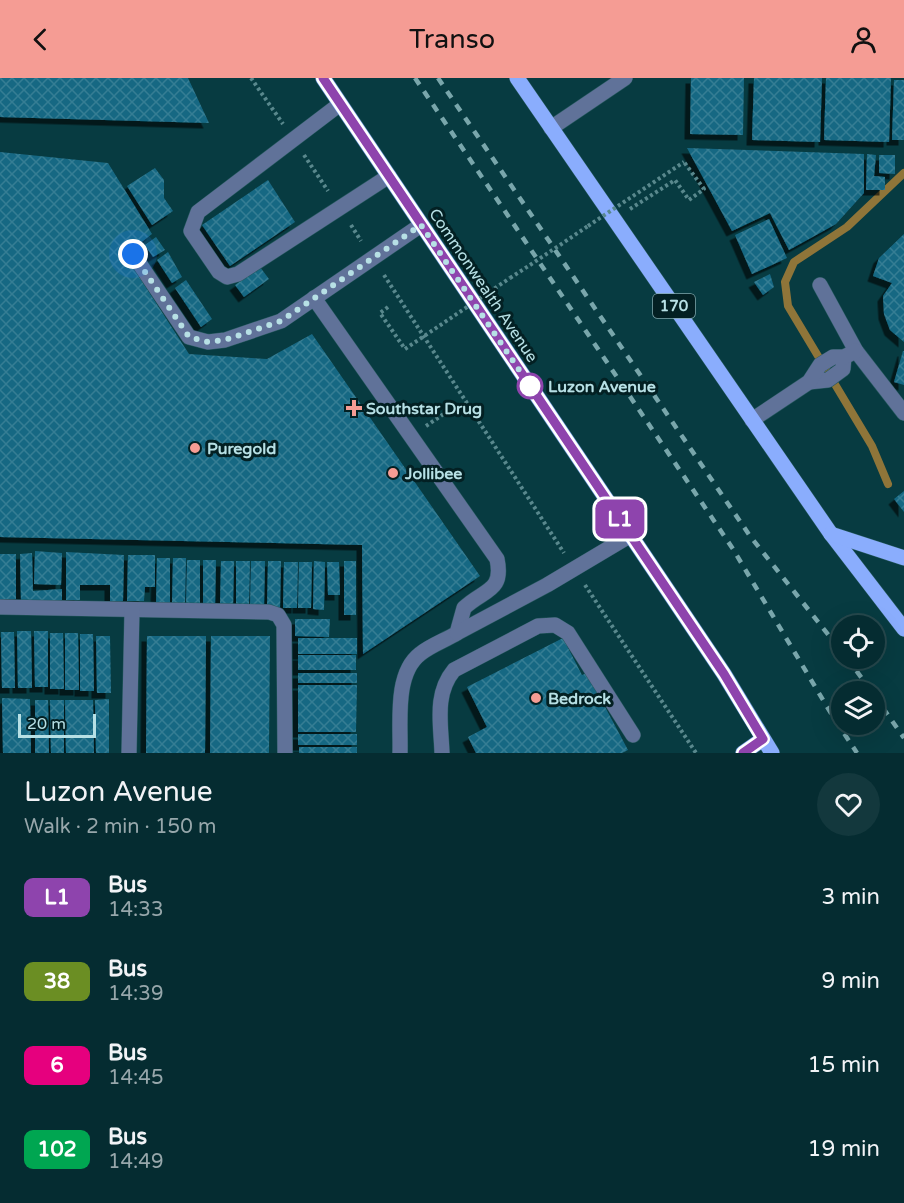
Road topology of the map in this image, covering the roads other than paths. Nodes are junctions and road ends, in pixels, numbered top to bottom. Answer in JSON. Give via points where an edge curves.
{"nodes":[{"id":1,"x":323,"y":78,"type":"edge"},
{"id":2,"x":517,"y":78,"type":"edge"},
{"id":3,"x":625,"y":78,"type":"edge"},
{"id":4,"x":340,"y":104,"type":"junction"},
{"id":5,"x":551,"y":128,"type":"junction"},
{"id":6,"x":389,"y":176,"type":"junction"},
{"id":7,"x":421,"y":225,"type":"junction"},
{"id":8,"x":133,"y":254,"type":"dead end"},
{"id":9,"x":820,"y":285,"type":"dead end"},
{"id":10,"x":314,"y":298,"type":"junction"},
{"id":11,"x":844,"y":358,"type":"junction"},
{"id":12,"x":809,"y":382,"type":"junction"},
{"id":13,"x":904,"y":413,"type":"edge"},
{"id":14,"x":752,"y":420,"type":"junction"},
{"id":15,"x":831,"y":534,"type":"junction"},
{"id":16,"x":631,"y":535,"type":"junction"},
{"id":17,"x":904,"y":558,"type":"edge"},
{"id":18,"x":0,"y":607,"type":"edge"},
{"id":19,"x":132,"y":610,"type":"junction"},
{"id":20,"x":904,"y":629,"type":"edge"},
{"id":21,"x":458,"y":633,"type":"junction"},
{"id":22,"x":633,"y":735,"type":"dead end"},
{"id":23,"x":763,"y":739,"type":"junction"},
{"id":24,"x":129,"y":753,"type":"edge"},
{"id":25,"x":285,"y":753,"type":"edge"},
{"id":26,"x":400,"y":753,"type":"edge"},
{"id":27,"x":442,"y":753,"type":"edge"},
{"id":28,"x":743,"y":753,"type":"edge"},
{"id":29,"x":772,"y":753,"type":"edge"}],
"edges":[{"from":1,"to":4,"type":"main road","name":"Commonwealth Avenue"},
{"from":2,"to":5,"type":"main road","number":"170"},
{"from":3,"to":5,"type":"street"},
{"from":4,"to":6,"type":"main road","name":"Commonwealth Avenue"},
{"from":4,"to":6,"type":"street","via":[[198,212],[192,231],[219,272],[227,278],[238,274]]},
{"from":5,"to":14,"type":"main road","number":"170"},
{"from":6,"to":7,"type":"main road","name":"Commonwealth Avenue"},
{"from":7,"to":10,"type":"street"},
{"from":7,"to":16,"type":"main road","name":"Commonwealth Avenue"},
{"from":8,"to":10,"type":"street","via":[[189,337],[208,342],[281,321]]},
{"from":9,"to":11,"type":"street"},
{"from":10,"to":21,"type":"street","via":[[497,559],[500,573],[495,586],[464,608]]},
{"from":11,"to":12,"type":"street","via":[[820,365]]},
{"from":11,"to":12,"type":"street","via":[[828,380]]},
{"from":11,"to":13,"type":"street"},
{"from":12,"to":14,"type":"street"},
{"from":14,"to":15,"type":"main road","number":"170"},
{"from":15,"to":17,"type":"main road"},
{"from":15,"to":20,"type":"main road","number":"170"},
{"from":16,"to":21,"type":"street"},
{"from":16,"to":23,"type":"main road","name":"Commonwealth Avenue"},
{"from":18,"to":19,"type":"street"},
{"from":19,"to":24,"type":"street"},
{"from":19,"to":25,"type":"street","via":[[278,615],[284,626]]},
{"from":21,"to":26,"type":"street","via":[[419,654],[407,670],[402,692]]},
{"from":22,"to":27,"type":"street","via":[[568,633],[555,625],[538,626],[454,670],[445,681],[440,693]]},
{"from":23,"to":28,"type":"main road"},
{"from":23,"to":29,"type":"main road","name":"Commonwealth Avenue"}]}
